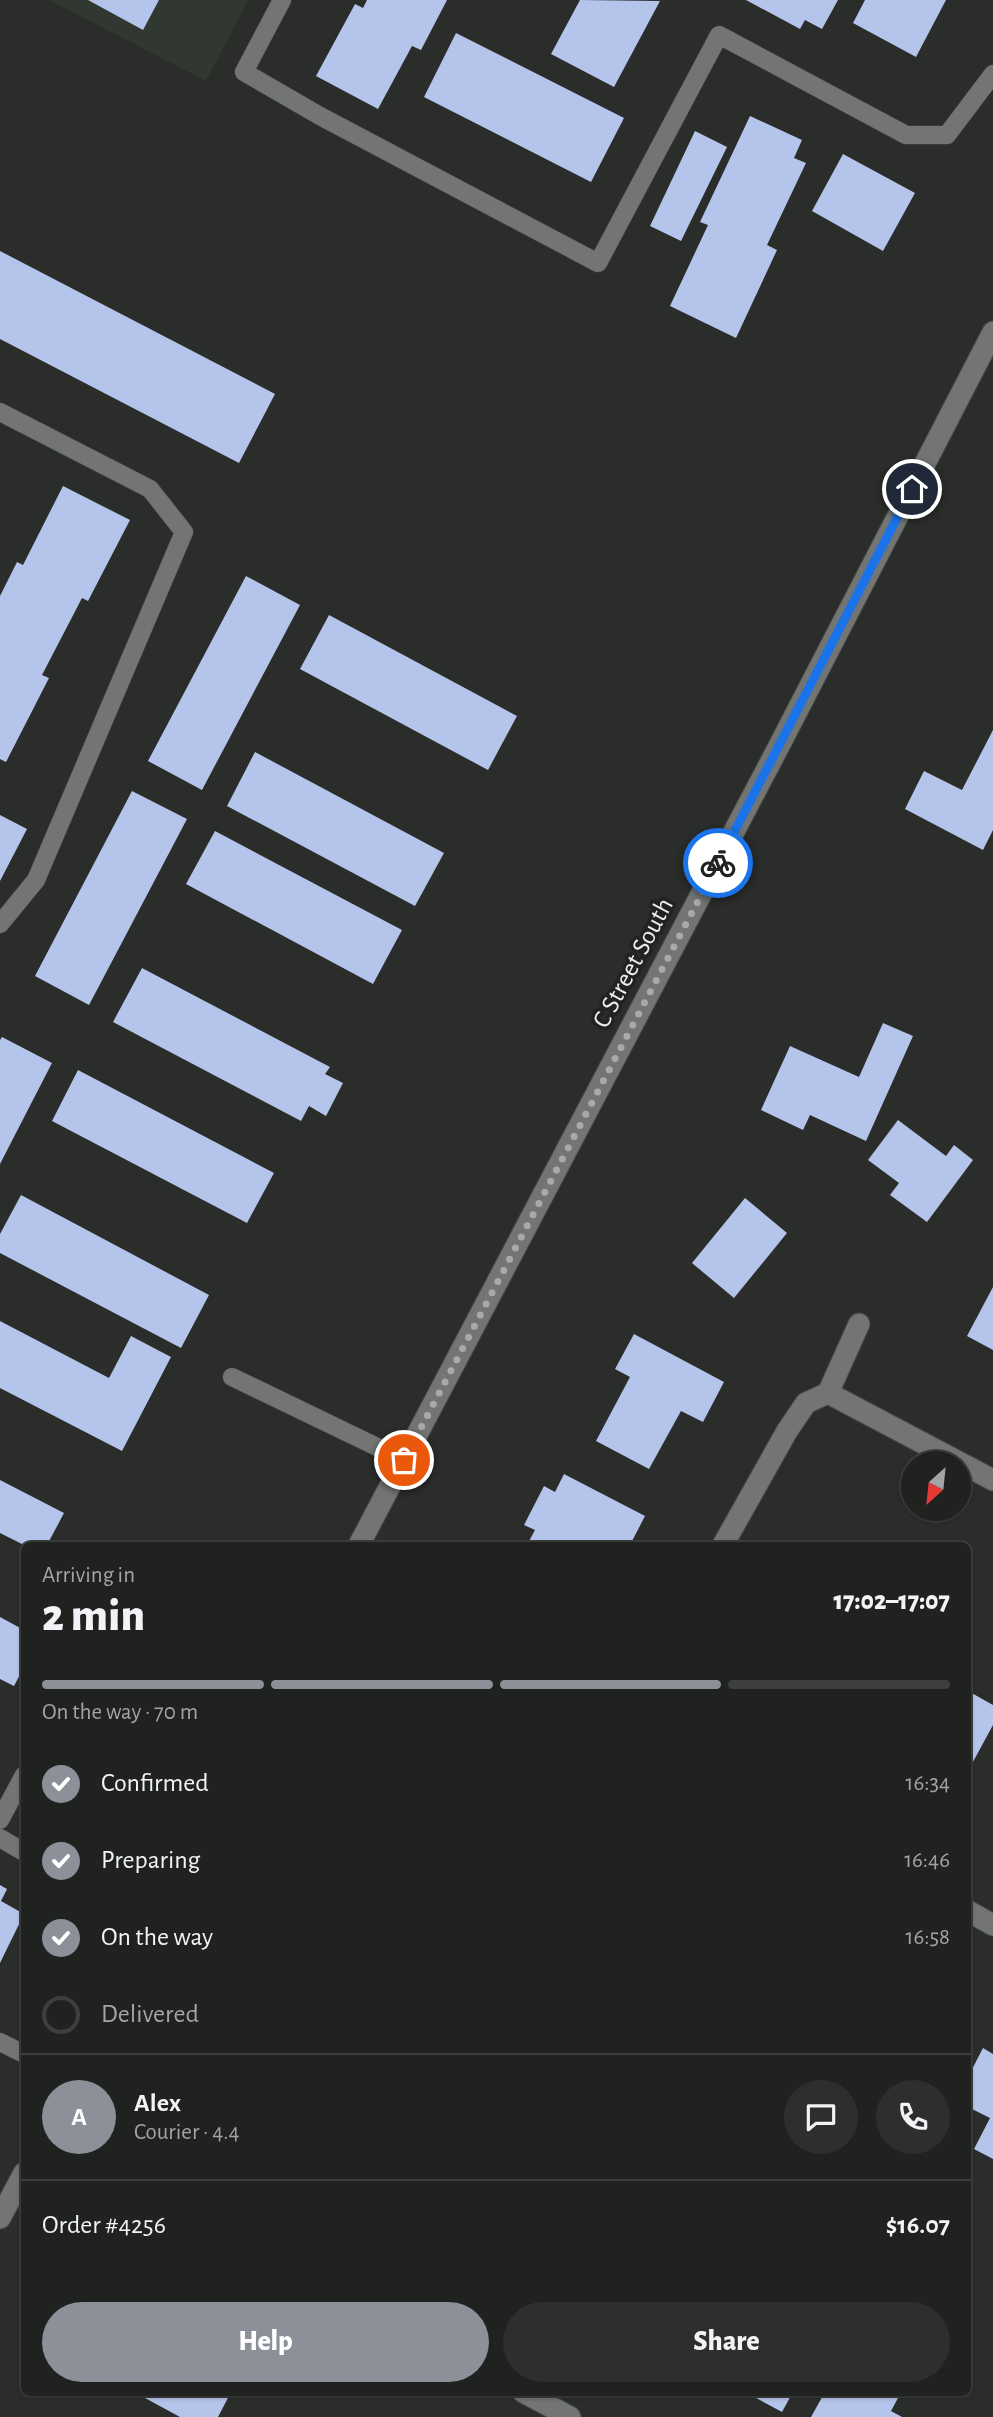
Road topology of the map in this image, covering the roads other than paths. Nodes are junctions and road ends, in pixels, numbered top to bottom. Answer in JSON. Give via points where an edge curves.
{"nodes":[{"id":1,"x":282,"y":0,"type":"edge"},
{"id":2,"x":993,"y":74,"type":"edge"},
{"id":3,"x":993,"y":332,"type":"edge"},
{"id":4,"x":0,"y":412,"type":"edge"},
{"id":5,"x":0,"y":924,"type":"edge"},
{"id":6,"x":859,"y":1324,"type":"dead end"},
{"id":7,"x":232,"y":1377,"type":"dead end"},
{"id":8,"x":828,"y":1393,"type":"junction"},
{"id":9,"x":404,"y":1460,"type":"junction"},
{"id":10,"x":993,"y":1480,"type":"edge"},
{"id":11,"x":361,"y":1542,"type":"edge"},
{"id":12,"x":725,"y":1542,"type":"edge"},
{"id":13,"x":21,"y":1781,"type":"edge"},
{"id":14,"x":0,"y":1820,"type":"edge"},
{"id":15,"x":0,"y":1838,"type":"edge"},
{"id":16,"x":21,"y":1850,"type":"edge"},
{"id":17,"x":971,"y":1914,"type":"edge"},
{"id":18,"x":993,"y":1925,"type":"edge"},
{"id":19,"x":0,"y":2042,"type":"edge"},
{"id":20,"x":21,"y":2052,"type":"edge"},
{"id":21,"x":21,"y":2179,"type":"edge"},
{"id":22,"x":0,"y":2218,"type":"edge"},
{"id":23,"x":531,"y":2396,"type":"edge"},
{"id":24,"x":570,"y":2417,"type":"edge"}],
"edges":[{"from":1,"to":2,"type":"lane","via":[[244,72],[598,263],[719,35],[906,135],[947,135]]},
{"from":3,"to":9,"type":"street","name":"C Street South"},
{"from":4,"to":5,"type":"lane","via":[[150,489],[184,532],[36,880]]},
{"from":6,"to":8,"type":"street"},
{"from":7,"to":9,"type":"lane"},
{"from":8,"to":10,"type":"street"},
{"from":8,"to":12,"type":"street","via":[[806,1403]]},
{"from":9,"to":11,"type":"street","name":"C Street South"},
{"from":13,"to":14,"type":"lane"},
{"from":15,"to":16,"type":"lane"},
{"from":17,"to":18,"type":"street"},
{"from":19,"to":20,"type":"lane"},
{"from":21,"to":22,"type":"street"},
{"from":23,"to":24,"type":"street"}]}
